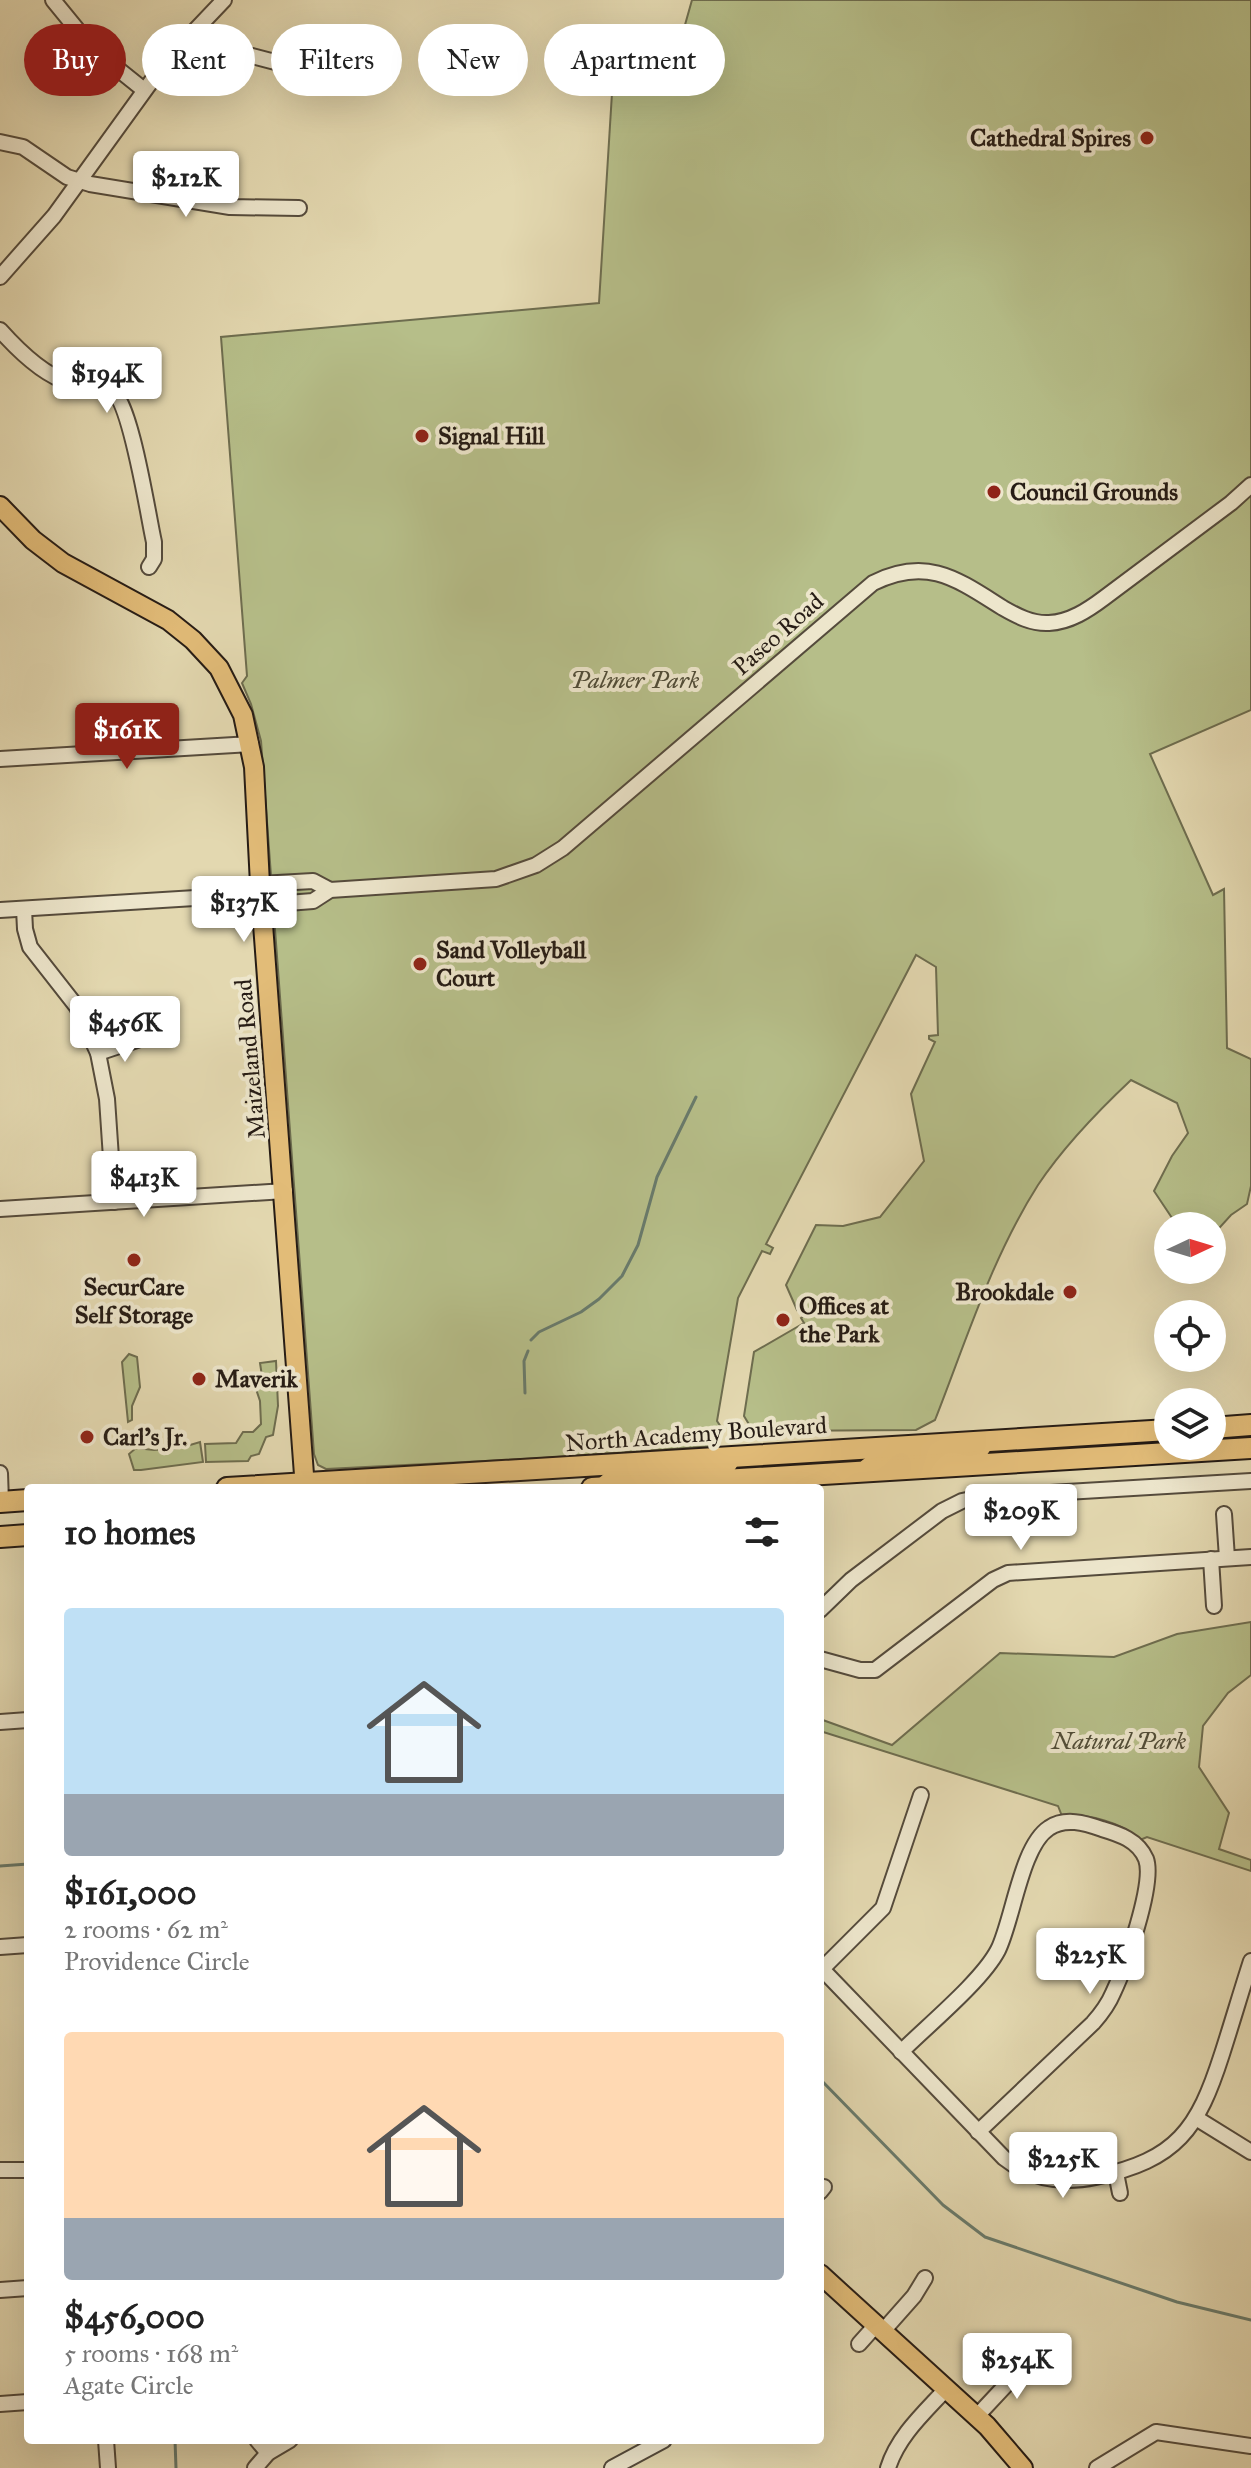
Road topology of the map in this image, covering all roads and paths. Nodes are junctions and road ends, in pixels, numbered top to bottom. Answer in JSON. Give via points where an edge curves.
{"nodes":[{"id":1,"x":53,"y":0,"type":"edge"},
{"id":2,"x":224,"y":0,"type":"edge"},
{"id":3,"x":201,"y":24,"type":"edge"},
{"id":4,"x":142,"y":88,"type":"edge"},
{"id":5,"x":142,"y":93,"type":"edge"},
{"id":6,"x":0,"y":142,"type":"edge"},
{"id":7,"x":80,"y":181,"type":"junction"},
{"id":8,"x":299,"y":208,"type":"dead end"},
{"id":9,"x":0,"y":277,"type":"edge"},
{"id":10,"x":0,"y":330,"type":"edge"},
{"id":11,"x":1251,"y":485,"type":"edge"},
{"id":12,"x":0,"y":506,"type":"edge"},
{"id":13,"x":149,"y":567,"type":"dead end"},
{"id":14,"x":251,"y":744,"type":"junction"},
{"id":15,"x":0,"y":759,"type":"edge"},
{"id":16,"x":261,"y":894,"type":"junction"},
{"id":17,"x":24,"y":909,"type":"junction"},
{"id":18,"x":0,"y":910,"type":"edge"},
{"id":19,"x":140,"y":1039,"type":"dead end"},
{"id":20,"x":98,"y":1053,"type":"junction"},
{"id":21,"x":285,"y":1191,"type":"junction"},
{"id":22,"x":114,"y":1202,"type":"junction"},
{"id":23,"x":0,"y":1209,"type":"edge"},
{"id":24,"x":1251,"y":1425,"type":"edge"},
{"id":25,"x":1226,"y":1427,"type":"edge"},
{"id":26,"x":1154,"y":1431,"type":"edge"},
{"id":27,"x":985,"y":1442,"type":"junction"},
{"id":28,"x":1251,"y":1448,"type":"edge"},
{"id":29,"x":731,"y":1459,"type":"junction"},
{"id":30,"x":861,"y":1471,"type":"junction"},
{"id":31,"x":0,"y":1473,"type":"edge"},
{"id":32,"x":1251,"y":1481,"type":"edge"},
{"id":33,"x":304,"y":1484,"type":"edge"},
{"id":34,"x":336,"y":1484,"type":"edge"},
{"id":35,"x":606,"y":1484,"type":"edge"},
{"id":36,"x":668,"y":1484,"type":"edge"},
{"id":37,"x":24,"y":1500,"type":"edge"},
{"id":38,"x":1,"y":1502,"type":"edge"},
{"id":39,"x":1224,"y":1514,"type":"dead end"},
{"id":40,"x":24,"y":1535,"type":"edge"},
{"id":41,"x":0,"y":1537,"type":"edge"},
{"id":42,"x":1251,"y":1557,"type":"edge"},
{"id":43,"x":1227,"y":1558,"type":"junction"},
{"id":44,"x":1211,"y":1559,"type":"junction"},
{"id":45,"x":824,"y":1606,"type":"edge"},
{"id":46,"x":1214,"y":1606,"type":"dead end"},
{"id":47,"x":824,"y":1660,"type":"edge"},
{"id":48,"x":24,"y":1720,"type":"edge"},
{"id":49,"x":0,"y":1722,"type":"edge"},
{"id":50,"x":921,"y":1795,"type":"dead end"},
{"id":51,"x":24,"y":1945,"type":"edge"},
{"id":52,"x":0,"y":1947,"type":"edge"},
{"id":53,"x":1251,"y":1961,"type":"edge"},
{"id":54,"x":824,"y":1965,"type":"edge"},
{"id":55,"x":824,"y":1971,"type":"edge"},
{"id":56,"x":1244,"y":2007,"type":"edge"},
{"id":57,"x":901,"y":2052,"type":"junction"},
{"id":58,"x":1196,"y":2118,"type":"junction"},
{"id":59,"x":978,"y":2132,"type":"junction"},
{"id":60,"x":1251,"y":2152,"type":"edge"},
{"id":61,"x":0,"y":2170,"type":"edge"},
{"id":62,"x":24,"y":2170,"type":"edge"},
{"id":63,"x":1116,"y":2173,"type":"junction"},
{"id":64,"x":1120,"y":2193,"type":"dead end"},
{"id":65,"x":824,"y":2278,"type":"edge"},
{"id":66,"x":925,"y":2278,"type":"dead end"},
{"id":67,"x":24,"y":2288,"type":"edge"},
{"id":68,"x":0,"y":2290,"type":"edge"},
{"id":69,"x":879,"y":2328,"type":"junction"},
{"id":70,"x":859,"y":2344,"type":"dead end"},
{"id":71,"x":1037,"y":2360,"type":"dead end"},
{"id":72,"x":946,"y":2389,"type":"junction"},
{"id":73,"x":24,"y":2402,"type":"edge"},
{"id":74,"x":0,"y":2404,"type":"edge"},
{"id":75,"x":977,"y":2416,"type":"junction"},
{"id":76,"x":106,"y":2444,"type":"edge"},
{"id":77,"x":260,"y":2444,"type":"edge"},
{"id":78,"x":283,"y":2444,"type":"edge"},
{"id":79,"x":657,"y":2444,"type":"edge"},
{"id":80,"x":1251,"y":2446,"type":"edge"},
{"id":81,"x":268,"y":2453,"type":"junction"},
{"id":82,"x":108,"y":2468,"type":"edge"},
{"id":83,"x":255,"y":2468,"type":"edge"},
{"id":84,"x":612,"y":2468,"type":"edge"},
{"id":85,"x":888,"y":2468,"type":"edge"},
{"id":86,"x":1023,"y":2468,"type":"edge"},
{"id":87,"x":1097,"y":2468,"type":"edge"}],
"edges":[{"from":1,"to":4,"type":"street","via":[[93,49]]},
{"from":2,"to":3,"type":"street"},
{"from":5,"to":7,"type":"street"},
{"from":6,"to":7,"type":"street","via":[[23,147]]},
{"from":7,"to":8,"type":"street","via":[[230,207]]},
{"from":7,"to":9,"type":"street"},
{"from":10,"to":13,"type":"street","via":[[60,379],[108,388],[118,395],[131,430],[154,542]]},
{"from":11,"to":16,"type":"street","name":"Paseo Road","via":[[1089,609],[1061,621],[1028,620],[945,574],[920,570],[886,576],[841,608],[563,848],[536,865],[485,880],[330,890],[313,881]]},
{"from":12,"to":14,"type":"main road","name":"Maizeland Road","via":[[63,563],[168,620],[193,640],[229,685]]},
{"from":14,"to":15,"type":"street"},
{"from":14,"to":16,"type":"main road","name":"Maizeland Road"},
{"from":16,"to":17,"type":"street","name":"Paseo Road"},
{"from":16,"to":21,"type":"main road","name":"Maizeland Road"},
{"from":17,"to":18,"type":"street","name":"Paseo Road"},
{"from":17,"to":20,"type":"street","via":[[30,947],[77,1007]]},
{"from":19,"to":20,"type":"street"},
{"from":20,"to":22,"type":"street","via":[[107,1099]]},
{"from":21,"to":22,"type":"street"},
{"from":21,"to":33,"type":"main road","name":"Maizeland Road"},
{"from":22,"to":23,"type":"street"},
{"from":24,"to":25,"type":"highway"},
{"from":26,"to":27,"type":"highway","name":"North Academy Boulevard"},
{"from":27,"to":29,"type":"highway","name":"North Academy Boulevard"},
{"from":27,"to":30,"type":"main road","via":[[976,1455],[876,1461]]},
{"from":28,"to":30,"type":"highway","name":"North Academy Boulevard"},
{"from":29,"to":34,"type":"highway","name":"North Academy Boulevard"},
{"from":29,"to":35,"type":"main road","via":[[716,1469],[627,1476]]},
{"from":30,"to":36,"type":"highway","name":"North Academy Boulevard"},
{"from":31,"to":38,"type":"street"},
{"from":32,"to":45,"type":"street","via":[[962,1501],[851,1580]]},
{"from":37,"to":38,"type":"highway"},
{"from":39,"to":43,"type":"street"},
{"from":40,"to":41,"type":"highway"},
{"from":42,"to":43,"type":"street"},
{"from":43,"to":44,"type":"street"},
{"from":44,"to":46,"type":"street"},
{"from":44,"to":47,"type":"street","via":[[1001,1575],[875,1670]]},
{"from":48,"to":49,"type":"street"},
{"from":50,"to":54,"type":"street","via":[[883,1908]]},
{"from":51,"to":52,"type":"street"},
{"from":53,"to":56,"type":"street"},
{"from":55,"to":57,"type":"street"},
{"from":56,"to":58,"type":"street"},
{"from":57,"to":59,"type":"street"},
{"from":57,"to":59,"type":"street","via":[[992,1960],[1031,1850],[1044,1832],[1072,1822],[1135,1843],[1148,1869],[1147,1891],[1114,1992],[1093,2023]]},
{"from":58,"to":60,"type":"street"},
{"from":58,"to":63,"type":"street","via":[[1164,2152]]},
{"from":59,"to":63,"type":"street","via":[[1014,2165],[1049,2180]]},
{"from":61,"to":62,"type":"street"},
{"from":63,"to":64,"type":"street"},
{"from":65,"to":69,"type":"main road"},
{"from":66,"to":69,"type":"street","via":[[914,2296]]},
{"from":67,"to":68,"type":"street"},
{"from":69,"to":70,"type":"street"},
{"from":69,"to":72,"type":"main road"},
{"from":71,"to":75,"type":"street","via":[[1021,2369]]},
{"from":72,"to":75,"type":"main road"},
{"from":72,"to":85,"type":"street","via":[[906,2433]]},
{"from":73,"to":74,"type":"street"},
{"from":75,"to":86,"type":"main road"},
{"from":76,"to":82,"type":"street"},
{"from":77,"to":81,"type":"street"},
{"from":78,"to":81,"type":"street"},
{"from":79,"to":84,"type":"street"},
{"from":80,"to":87,"type":"street","via":[[1156,2432]]},
{"from":81,"to":83,"type":"street"}]}
